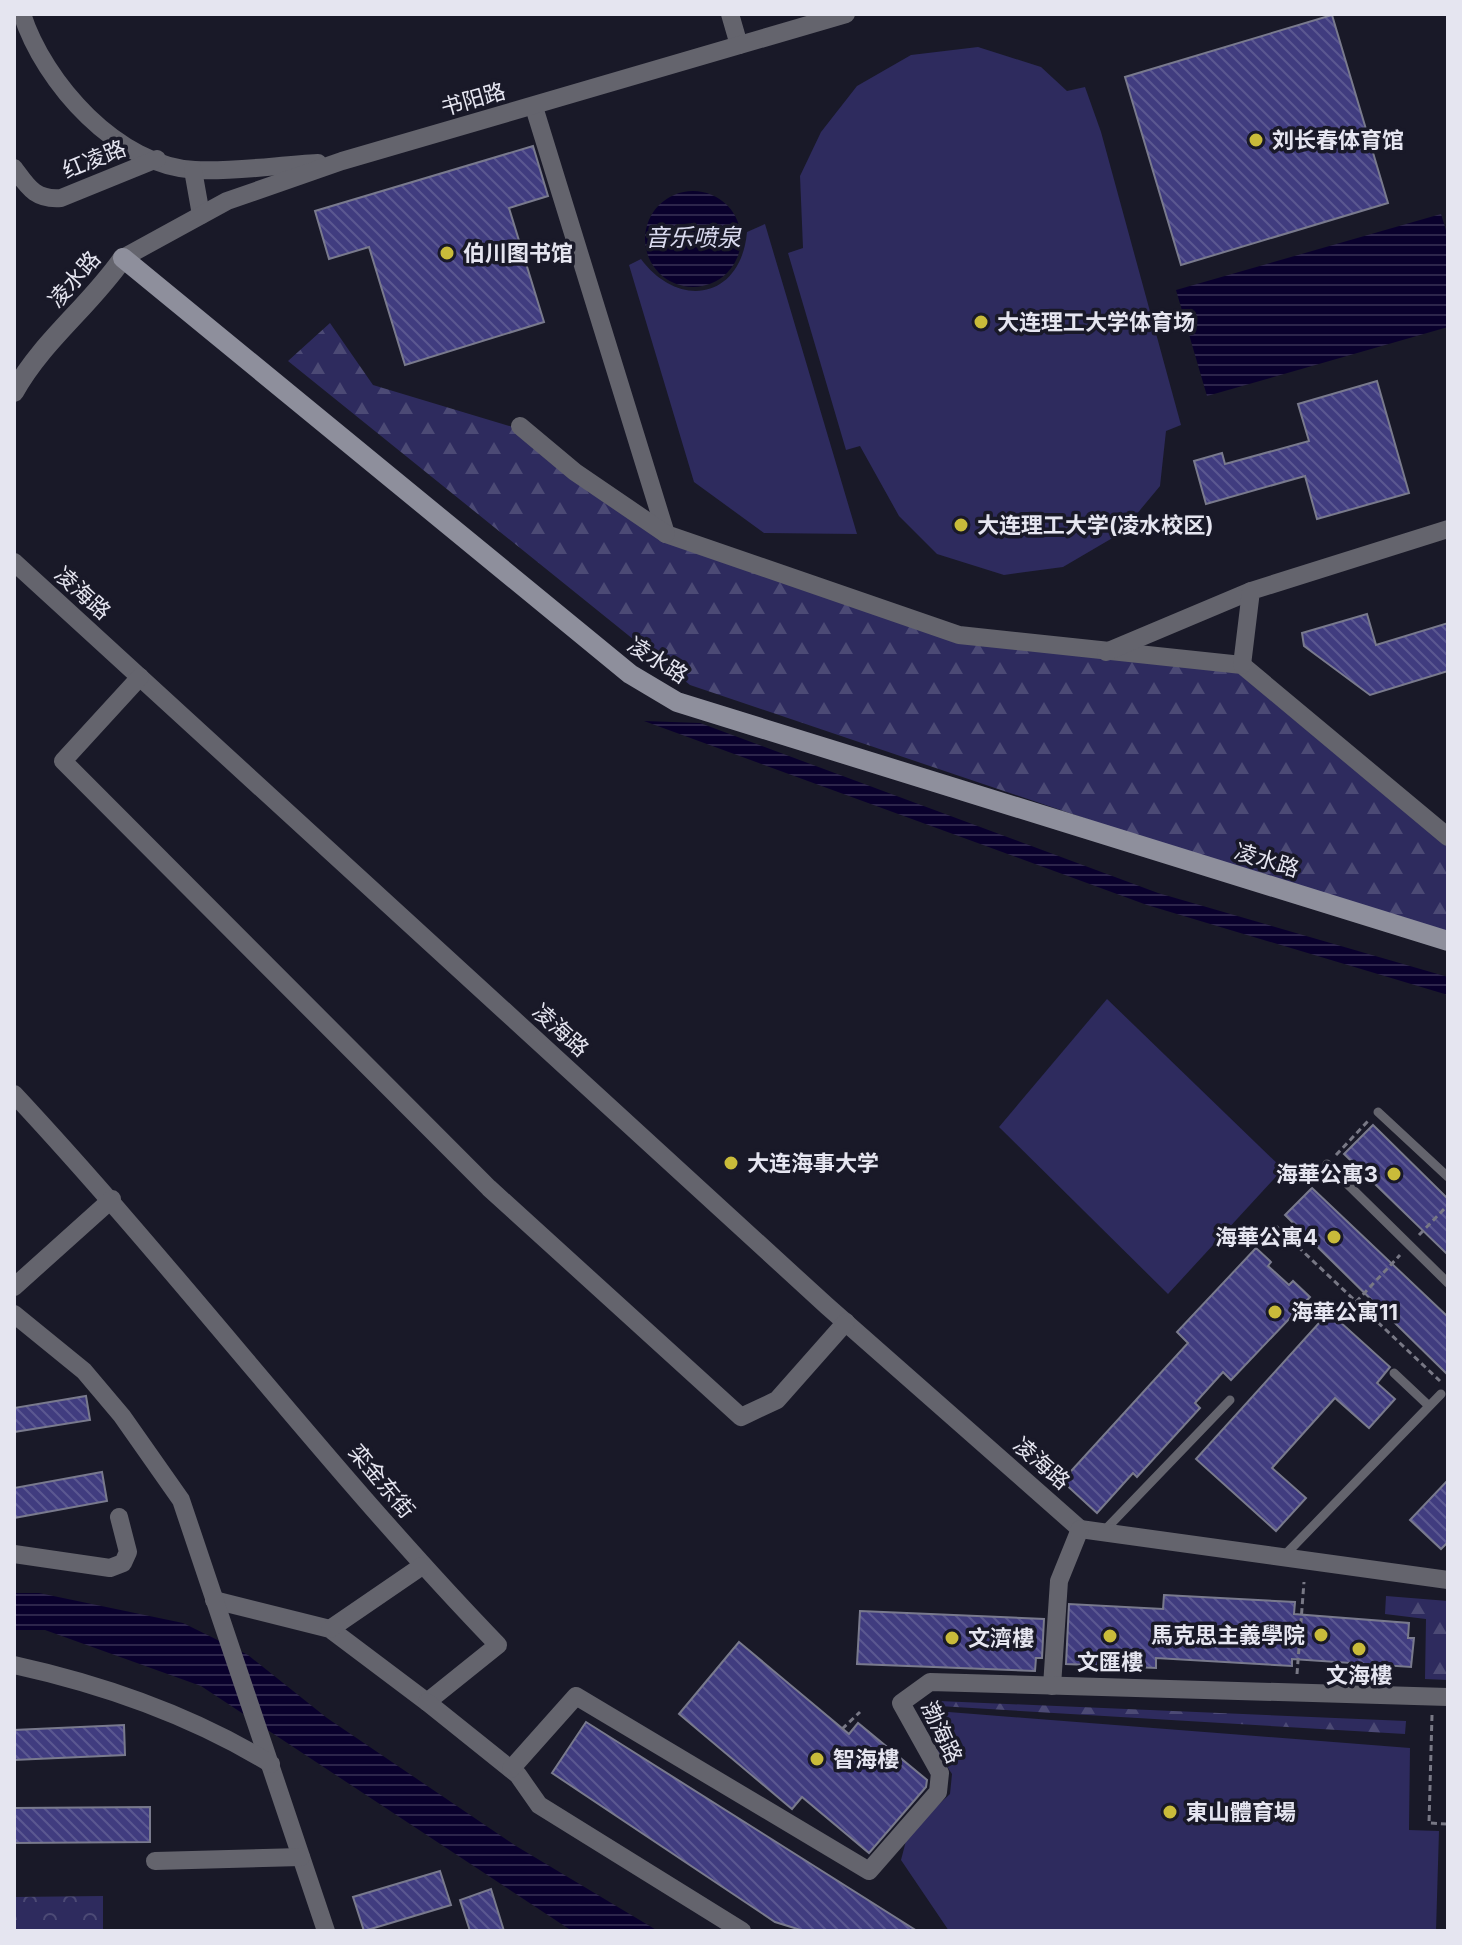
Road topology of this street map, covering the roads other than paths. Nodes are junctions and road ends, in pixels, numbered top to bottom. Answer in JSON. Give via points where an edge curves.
{"nodes":[{"id":1,"x":22,"y":14,"type":"edge"},
{"id":2,"x":730,"y":14,"type":"edge"},
{"id":3,"x":846,"y":14,"type":"edge"},
{"id":4,"x":739,"y":45,"type":"junction"},
{"id":5,"x":534,"y":107,"type":"junction"},
{"id":6,"x":157,"y":159,"type":"junction"},
{"id":7,"x":342,"y":161,"type":"junction"},
{"id":8,"x":14,"y":168,"type":"edge"},
{"id":9,"x":193,"y":170,"type":"junction"},
{"id":10,"x":201,"y":215,"type":"junction"},
{"id":11,"x":123,"y":258,"type":"junction"},
{"id":12,"x":14,"y":392,"type":"edge"},
{"id":13,"x":520,"y":426,"type":"dead end"},
{"id":14,"x":1448,"y":529,"type":"edge"},
{"id":15,"x":666,"y":534,"type":"junction"},
{"id":16,"x":14,"y":562,"type":"edge"},
{"id":17,"x":1251,"y":591,"type":"junction"},
{"id":18,"x":1104,"y":653,"type":"junction"},
{"id":19,"x":1242,"y":665,"type":"junction"},
{"id":20,"x":140,"y":677,"type":"junction"},
{"id":21,"x":1448,"y":837,"type":"edge"},
{"id":22,"x":1448,"y":941,"type":"edge"},
{"id":23,"x":14,"y":1094,"type":"edge"},
{"id":24,"x":1378,"y":1112,"type":"road end"},
{"id":25,"x":1327,"y":1164,"type":"road end"},
{"id":26,"x":1448,"y":1177,"type":"edge"},
{"id":27,"x":112,"y":1199,"type":"junction"},
{"id":28,"x":1448,"y":1283,"type":"edge"},
{"id":29,"x":14,"y":1287,"type":"edge"},
{"id":30,"x":14,"y":1314,"type":"edge"},
{"id":31,"x":846,"y":1322,"type":"junction"},
{"id":32,"x":1394,"y":1373,"type":"dead end"},
{"id":33,"x":1444,"y":1391,"type":"edge"},
{"id":34,"x":1230,"y":1400,"type":"dead end"},
{"id":35,"x":1429,"y":1406,"type":"junction"},
{"id":36,"x":119,"y":1517,"type":"dead end"},
{"id":37,"x":1080,"y":1529,"type":"junction"},
{"id":38,"x":1103,"y":1532,"type":"junction"},
{"id":39,"x":14,"y":1554,"type":"edge"},
{"id":40,"x":1282,"y":1558,"type":"junction"},
{"id":41,"x":422,"y":1566,"type":"junction"},
{"id":42,"x":1448,"y":1580,"type":"edge"},
{"id":43,"x":217,"y":1609,"type":"junction"},
{"id":44,"x":330,"y":1629,"type":"junction"},
{"id":45,"x":14,"y":1665,"type":"edge"},
{"id":46,"x":1052,"y":1686,"type":"junction"},
{"id":47,"x":1448,"y":1697,"type":"edge"},
{"id":48,"x":427,"y":1702,"type":"junction"},
{"id":49,"x":269,"y":1758,"type":"junction"},
{"id":50,"x":511,"y":1769,"type":"junction"},
{"id":51,"x":301,"y":1857,"type":"junction"},
{"id":52,"x":155,"y":1861,"type":"dead end"},
{"id":53,"x":326,"y":1931,"type":"edge"},
{"id":54,"x":742,"y":1931,"type":"edge"}],
"edges":[{"from":1,"to":6,"type":"street","via":[[32,44],[75,105],[132,152]]},
{"from":2,"to":4,"type":"street"},
{"from":3,"to":4,"type":"street","name":"书阳路"},
{"from":4,"to":5,"type":"street","name":"书阳路"},
{"from":5,"to":7,"type":"street","name":"书阳路"},
{"from":5,"to":15,"type":"street"},
{"from":6,"to":8,"type":"street","name":"红凌路","via":[[61,198],[32,193]]},
{"from":6,"to":9,"type":"street"},
{"from":7,"to":9,"type":"street"},
{"from":7,"to":10,"type":"street","name":"书阳路"},
{"from":9,"to":10,"type":"street"},
{"from":10,"to":11,"type":"street","name":"书阳路"},
{"from":11,"to":12,"type":"street","name":"凌水路","via":[[28,367]]},
{"from":11,"to":22,"type":"main road","name":"凌水路","via":[[630,674],[677,702]]},
{"from":13,"to":15,"type":"street","via":[[575,472]]},
{"from":14,"to":17,"type":"street"},
{"from":15,"to":18,"type":"street","via":[[959,635]]},
{"from":16,"to":20,"type":"street","name":"凌海路"},
{"from":17,"to":18,"type":"street"},
{"from":17,"to":19,"type":"street"},
{"from":18,"to":19,"type":"street"},
{"from":19,"to":21,"type":"street"},
{"from":20,"to":31,"type":"street","name":"凌海路"},
{"from":20,"to":31,"type":"street","via":[[63,761],[500,1198],[741,1417],[777,1400]]},
{"from":23,"to":27,"type":"street","name":"栾金东街"},
{"from":24,"to":26,"type":"lane"},
{"from":25,"to":28,"type":"lane"},
{"from":27,"to":29,"type":"street"},
{"from":27,"to":41,"type":"street","name":"栾金东街"},
{"from":30,"to":43,"type":"street","via":[[84,1371],[173,1488],[202,1555]]},
{"from":31,"to":37,"type":"street","name":"凌海路"},
{"from":32,"to":35,"type":"lane"},
{"from":33,"to":35,"type":"lane"},
{"from":34,"to":38,"type":"lane"},
{"from":35,"to":40,"type":"lane"},
{"from":36,"to":39,"type":"street","via":[[128,1552],[123,1563],[110,1568]]},
{"from":37,"to":38,"type":"street"},
{"from":37,"to":46,"type":"street","via":[[1059,1581]]},
{"from":38,"to":40,"type":"street"},
{"from":40,"to":42,"type":"street"},
{"from":41,"to":44,"type":"street"},
{"from":41,"to":48,"type":"street","name":"栾金东街","via":[[498,1645]]},
{"from":43,"to":44,"type":"street"},
{"from":43,"to":49,"type":"street"},
{"from":44,"to":48,"type":"street"},
{"from":45,"to":49,"type":"street","via":[[116,1691]]},
{"from":46,"to":47,"type":"street","name":"渤海路"},
{"from":46,"to":50,"type":"street","name":"渤海路","via":[[930,1682],[901,1703],[940,1773],[938,1792],[869,1871],[576,1696]]},
{"from":48,"to":50,"type":"street"},
{"from":49,"to":51,"type":"street"},
{"from":50,"to":54,"type":"street","via":[[539,1805]]},
{"from":51,"to":52,"type":"street"},
{"from":51,"to":53,"type":"street"}]}
